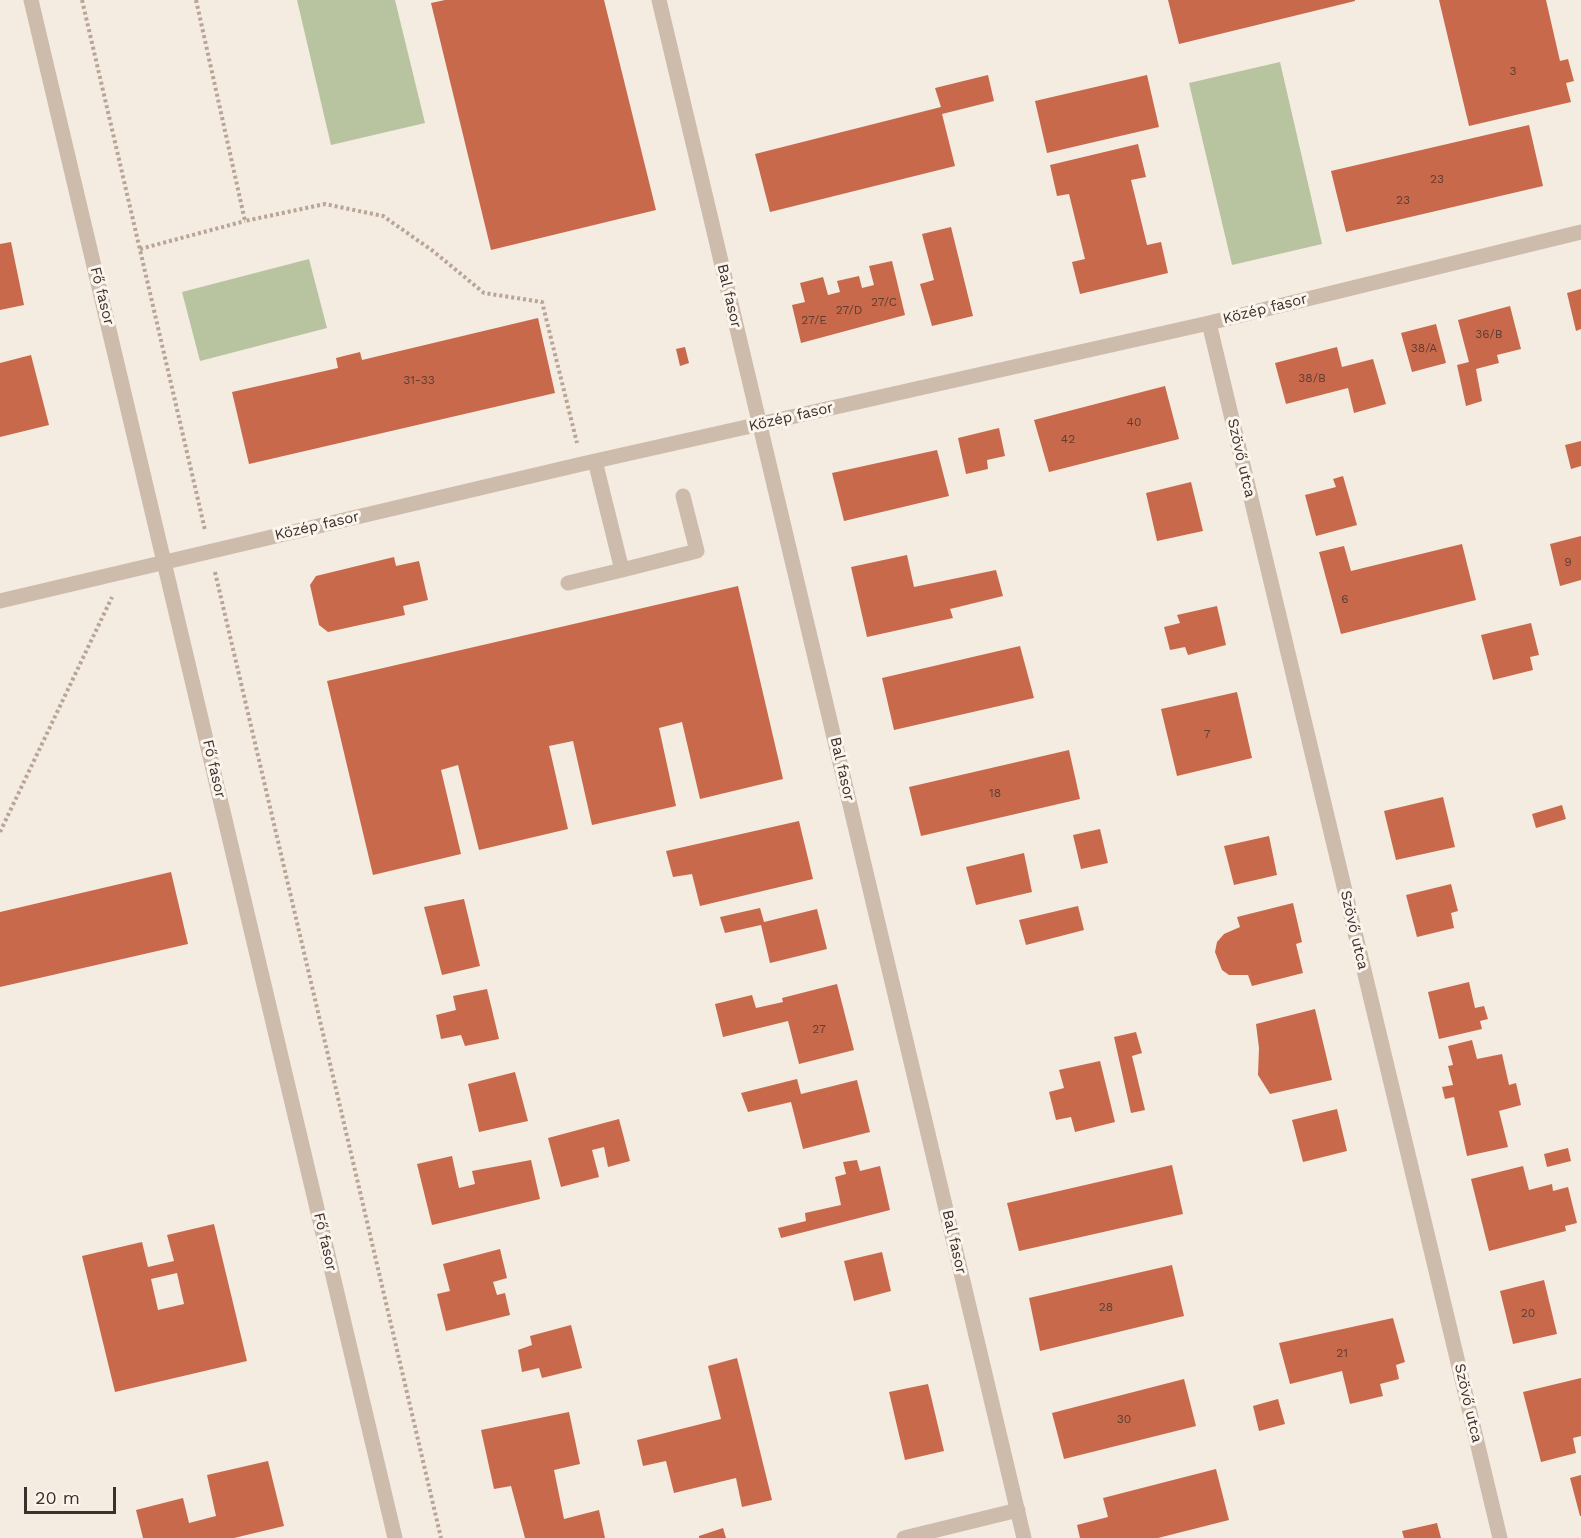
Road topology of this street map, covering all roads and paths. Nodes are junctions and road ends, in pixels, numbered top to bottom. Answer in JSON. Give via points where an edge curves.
{"nodes":[{"id":1,"x":31,"y":0,"type":"edge"},
{"id":2,"x":82,"y":0,"type":"edge"},
{"id":3,"x":196,"y":0,"type":"edge"},
{"id":4,"x":659,"y":0,"type":"edge"},
{"id":5,"x":245,"y":221,"type":"junction"},
{"id":6,"x":1581,"y":232,"type":"edge"},
{"id":7,"x":140,"y":249,"type":"junction"},
{"id":8,"x":1209,"y":323,"type":"junction"},
{"id":9,"x":759,"y":424,"type":"junction"},
{"id":10,"x":588,"y":463,"type":"junction"},
{"id":11,"x":683,"y":496,"type":"dead end"},
{"id":12,"x":210,"y":552,"type":"junction"},
{"id":13,"x":165,"y":562,"type":"junction"},
{"id":14,"x":622,"y":570,"type":"junction"},
{"id":15,"x":124,"y":572,"type":"junction"},
{"id":16,"x":568,"y":583,"type":"dead end"},
{"id":17,"x":0,"y":601,"type":"edge"},
{"id":18,"x":0,"y":832,"type":"edge"},
{"id":19,"x":1018,"y":1510,"type":"junction"},
{"id":20,"x":395,"y":1538,"type":"edge"},
{"id":21,"x":441,"y":1538,"type":"edge"},
{"id":22,"x":904,"y":1538,"type":"edge"},
{"id":23,"x":1024,"y":1538,"type":"edge"},
{"id":24,"x":1500,"y":1538,"type":"edge"}],
"edges":[{"from":1,"to":13,"type":"street","name":"Fő fasor"},
{"from":2,"to":7,"type":"path"},
{"from":3,"to":5,"type":"path"},
{"from":4,"to":9,"type":"street","name":"Bal fasor"},
{"from":5,"to":7,"type":"path"},
{"from":5,"to":10,"type":"path","via":[[325,204],[383,216],[434,251],[484,293],[542,303]]},
{"from":6,"to":8,"type":"street","name":"Közép fasor"},
{"from":7,"to":12,"type":"path"},
{"from":8,"to":9,"type":"street","name":"Közép fasor"},
{"from":8,"to":24,"type":"street","name":"Szövő utca"},
{"from":9,"to":10,"type":"street","name":"Közép fasor"},
{"from":9,"to":19,"type":"street","name":"Bal fasor"},
{"from":10,"to":12,"type":"street","name":"Közép fasor"},
{"from":10,"to":14,"type":"street"},
{"from":11,"to":14,"type":"street","via":[[697,551]]},
{"from":12,"to":13,"type":"street","name":"Közép fasor"},
{"from":12,"to":21,"type":"path"},
{"from":13,"to":15,"type":"street","name":"Közép fasor"},
{"from":13,"to":20,"type":"street","name":"Fő fasor"},
{"from":14,"to":16,"type":"street"},
{"from":15,"to":17,"type":"street","name":"Közép fasor"},
{"from":15,"to":18,"type":"path"},
{"from":19,"to":22,"type":"street"},
{"from":19,"to":23,"type":"street","name":"Bal fasor"}]}
